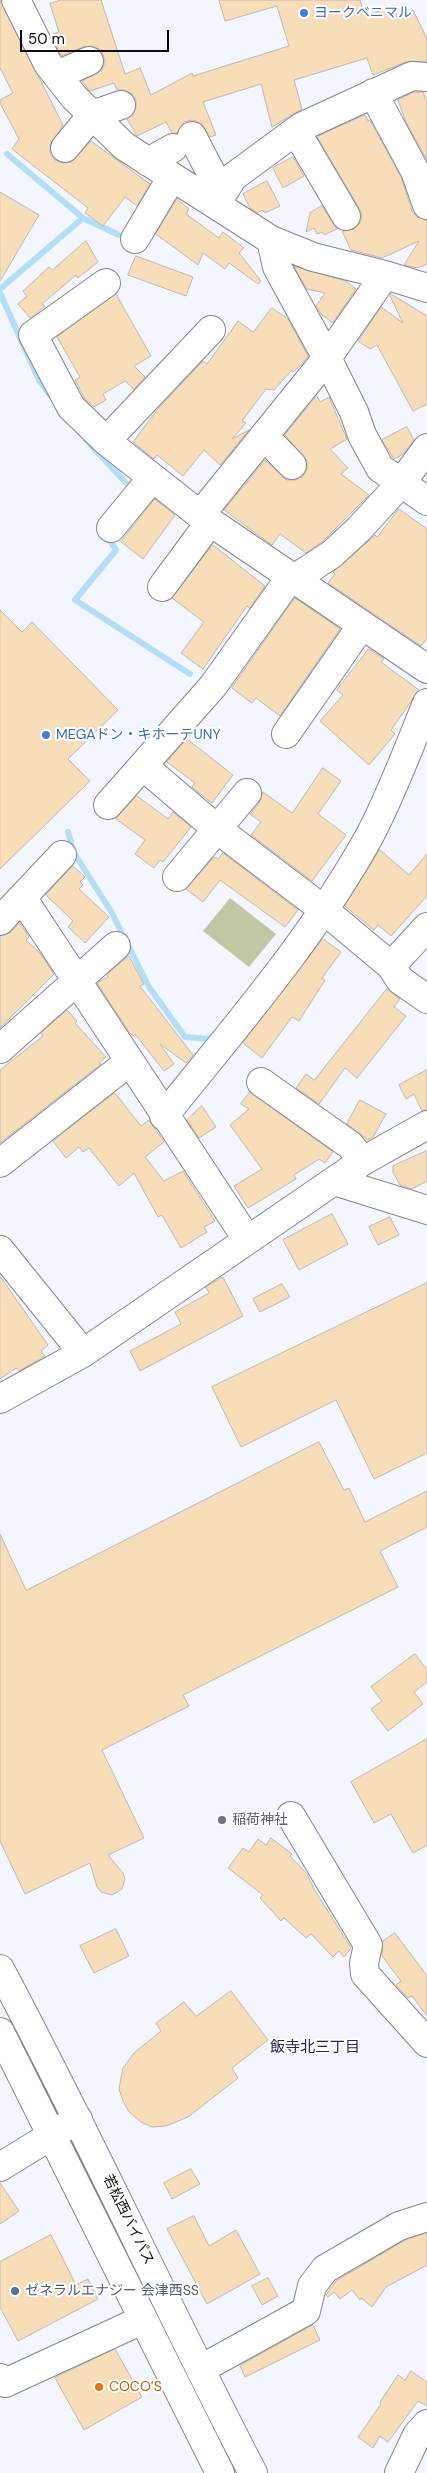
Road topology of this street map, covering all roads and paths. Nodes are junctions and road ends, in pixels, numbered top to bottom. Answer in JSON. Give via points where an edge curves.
{"nodes":[{"id":1,"x":16,"y":0,"type":"edge"},
{"id":2,"x":89,"y":61,"type":"dead end"},
{"id":3,"x":57,"y":75,"type":"junction"},
{"id":4,"x":426,"y":78,"type":"edge"},
{"id":5,"x":373,"y":93,"type":"junction"},
{"id":6,"x":121,"y":105,"type":"dead end"},
{"id":7,"x":92,"y":115,"type":"junction"},
{"id":8,"x":296,"y":131,"type":"junction"},
{"id":9,"x":65,"y":148,"type":"dead end"},
{"id":10,"x":148,"y":162,"type":"junction"},
{"id":11,"x":172,"y":177,"type":"junction"},
{"id":12,"x":219,"y":199,"type":"junction"},
{"id":13,"x":427,"y":205,"type":"edge"},
{"id":14,"x":346,"y":216,"type":"dead end"},
{"id":15,"x":135,"y":239,"type":"dead end"},
{"id":16,"x":271,"y":240,"type":"junction"},
{"id":17,"x":385,"y":275,"type":"junction"},
{"id":18,"x":106,"y":284,"type":"dead end"},
{"id":19,"x":427,"y":288,"type":"edge"},
{"id":20,"x":211,"y":330,"type":"dead end"},
{"id":21,"x":327,"y":358,"type":"junction"},
{"id":22,"x":264,"y":436,"type":"junction"},
{"id":23,"x":106,"y":441,"type":"junction"},
{"id":24,"x":427,"y":448,"type":"edge"},
{"id":25,"x":292,"y":465,"type":"dead end"},
{"id":26,"x":152,"y":478,"type":"junction"},
{"id":27,"x":401,"y":483,"type":"junction"},
{"id":28,"x":427,"y":501,"type":"edge"},
{"id":29,"x":205,"y":519,"type":"junction"},
{"id":30,"x":111,"y":528,"type":"dead end"},
{"id":31,"x":295,"y":579,"type":"junction"},
{"id":32,"x":162,"y":587,"type":"dead end"},
{"id":33,"x":362,"y":625,"type":"junction"},
{"id":34,"x":427,"y":669,"type":"edge"},
{"id":35,"x":427,"y":703,"type":"edge"},
{"id":36,"x":286,"y":734,"type":"dead end"},
{"id":37,"x":143,"y":766,"type":"junction"},
{"id":38,"x":246,"y":793,"type":"dead end"},
{"id":39,"x":108,"y":805,"type":"dead end"},
{"id":40,"x":217,"y":829,"type":"junction"},
{"id":41,"x":62,"y":855,"type":"dead end"},
{"id":42,"x":177,"y":876,"type":"dead end"},
{"id":43,"x":23,"y":899,"type":"junction"},
{"id":44,"x":324,"y":910,"type":"junction"},
{"id":45,"x":0,"y":921,"type":"edge"},
{"id":46,"x":427,"y":927,"type":"edge"},
{"id":47,"x":116,"y":946,"type":"dead end"},
{"id":48,"x":391,"y":966,"type":"junction"},
{"id":49,"x":77,"y":982,"type":"junction"},
{"id":50,"x":427,"y":999,"type":"edge"},
{"id":51,"x":0,"y":1049,"type":"edge"},
{"id":52,"x":129,"y":1062,"type":"junction"},
{"id":53,"x":262,"y":1082,"type":"dead end"},
{"id":54,"x":164,"y":1116,"type":"junction"},
{"id":55,"x":427,"y":1125,"type":"edge"},
{"id":56,"x":363,"y":1161,"type":"junction"},
{"id":57,"x":0,"y":1163,"type":"edge"},
{"id":58,"x":334,"y":1181,"type":"junction"},
{"id":59,"x":427,"y":1210,"type":"edge"},
{"id":60,"x":247,"y":1239,"type":"junction"},
{"id":61,"x":0,"y":1250,"type":"edge"},
{"id":62,"x":83,"y":1352,"type":"junction"},
{"id":63,"x":0,"y":1400,"type":"edge"},
{"id":64,"x":290,"y":1816,"type":"dead end"},
{"id":65,"x":0,"y":1969,"type":"edge"},
{"id":66,"x":0,"y":2032,"type":"edge"},
{"id":67,"x":424,"y":2034,"type":"edge"},
{"id":68,"x":78,"y":2119,"type":"junction"},
{"id":69,"x":52,"y":2135,"type":"junction"},
{"id":70,"x":0,"y":2167,"type":"edge"},
{"id":71,"x":427,"y":2217,"type":"edge"},
{"id":72,"x":142,"y":2320,"type":"junction"},
{"id":73,"x":201,"y":2369,"type":"junction"},
{"id":74,"x":0,"y":2378,"type":"edge"},
{"id":75,"x":427,"y":2424,"type":"edge"},
{"id":76,"x":220,"y":2473,"type":"edge"},
{"id":77,"x":253,"y":2473,"type":"edge"},
{"id":78,"x":399,"y":2473,"type":"edge"}],
"edges":[{"from":1,"to":3,"type":"main road","via":[[48,64]]},
{"from":2,"to":3,"type":"main road"},
{"from":3,"to":7,"type":"main road"},
{"from":4,"to":5,"type":"main road","via":[[412,76]]},
{"from":5,"to":8,"type":"main road"},
{"from":5,"to":13,"type":"main road","via":[[415,171]]},
{"from":6,"to":7,"type":"main road"},
{"from":7,"to":9,"type":"main road"},
{"from":7,"to":10,"type":"main road","via":[[124,146]]},
{"from":8,"to":12,"type":"main road","via":[[232,177]]},
{"from":8,"to":14,"type":"main road"},
{"from":10,"to":11,"type":"main road"},
{"from":10,"to":12,"type":"main road","via":[[182,142]]},
{"from":11,"to":12,"type":"main road"},
{"from":11,"to":15,"type":"main road"},
{"from":12,"to":16,"type":"main road"},
{"from":16,"to":17,"type":"main road","via":[[313,257]]},
{"from":16,"to":21,"type":"main road","via":[[278,268]]},
{"from":17,"to":19,"type":"main road"},
{"from":17,"to":21,"type":"main road"},
{"from":18,"to":23,"type":"main road","via":[[33,335],[71,407]]},
{"from":20,"to":23,"type":"main road"},
{"from":21,"to":22,"type":"main road"},
{"from":21,"to":27,"type":"main road","via":[[380,468]]},
{"from":22,"to":25,"type":"main road"},
{"from":22,"to":29,"type":"main road"},
{"from":23,"to":26,"type":"main road"},
{"from":24,"to":27,"type":"main road"},
{"from":26,"to":29,"type":"main road"},
{"from":26,"to":30,"type":"main road"},
{"from":27,"to":28,"type":"main road"},
{"from":27,"to":31,"type":"main road","via":[[352,536]]},
{"from":29,"to":31,"type":"main road"},
{"from":29,"to":32,"type":"main road"},
{"from":31,"to":33,"type":"main road"},
{"from":31,"to":37,"type":"main road","via":[[285,585],[213,686]]},
{"from":33,"to":34,"type":"main road"},
{"from":33,"to":36,"type":"main road"},
{"from":35,"to":44,"type":"main road","via":[[370,834]]},
{"from":37,"to":39,"type":"main road"},
{"from":37,"to":40,"type":"main road"},
{"from":38,"to":40,"type":"main road"},
{"from":40,"to":42,"type":"main road"},
{"from":40,"to":44,"type":"main road"},
{"from":41,"to":43,"type":"main road"},
{"from":43,"to":45,"type":"main road"},
{"from":43,"to":49,"type":"main road"},
{"from":44,"to":48,"type":"main road"},
{"from":44,"to":54,"type":"main road","via":[[248,1012]]},
{"from":46,"to":48,"type":"main road"},
{"from":47,"to":49,"type":"main road"},
{"from":48,"to":50,"type":"main road","via":[[400,980]]},
{"from":49,"to":51,"type":"main road"},
{"from":49,"to":52,"type":"main road"},
{"from":52,"to":54,"type":"main road"},
{"from":52,"to":57,"type":"main road"},
{"from":53,"to":56,"type":"main road","via":[[350,1145]]},
{"from":54,"to":60,"type":"main road"},
{"from":55,"to":56,"type":"main road"},
{"from":56,"to":58,"type":"main road"},
{"from":58,"to":59,"type":"main road"},
{"from":58,"to":60,"type":"main road"},
{"from":60,"to":62,"type":"main road"},
{"from":61,"to":62,"type":"main road"},
{"from":62,"to":63,"type":"main road"},
{"from":64,"to":67,"type":"main road","via":[[368,1945],[365,1974]]},
{"from":65,"to":68,"type":"main road","name":"若松西バイパス"},
{"from":66,"to":69,"type":"main road"},
{"from":68,"to":69,"type":"main road"},
{"from":68,"to":73,"type":"main road","name":"若松西バイパス"},
{"from":69,"to":70,"type":"main road"},
{"from":69,"to":72,"type":"main road"},
{"from":71,"to":73,"type":"main road","via":[[398,2226],[325,2269],[312,2286],[306,2311]]},
{"from":72,"to":74,"type":"main road","via":[[5,2383]]},
{"from":72,"to":76,"type":"main road"},
{"from":73,"to":77,"type":"main road","name":"若松西バイパス"},
{"from":75,"to":78,"type":"main road","via":[[417,2435]]}]}
